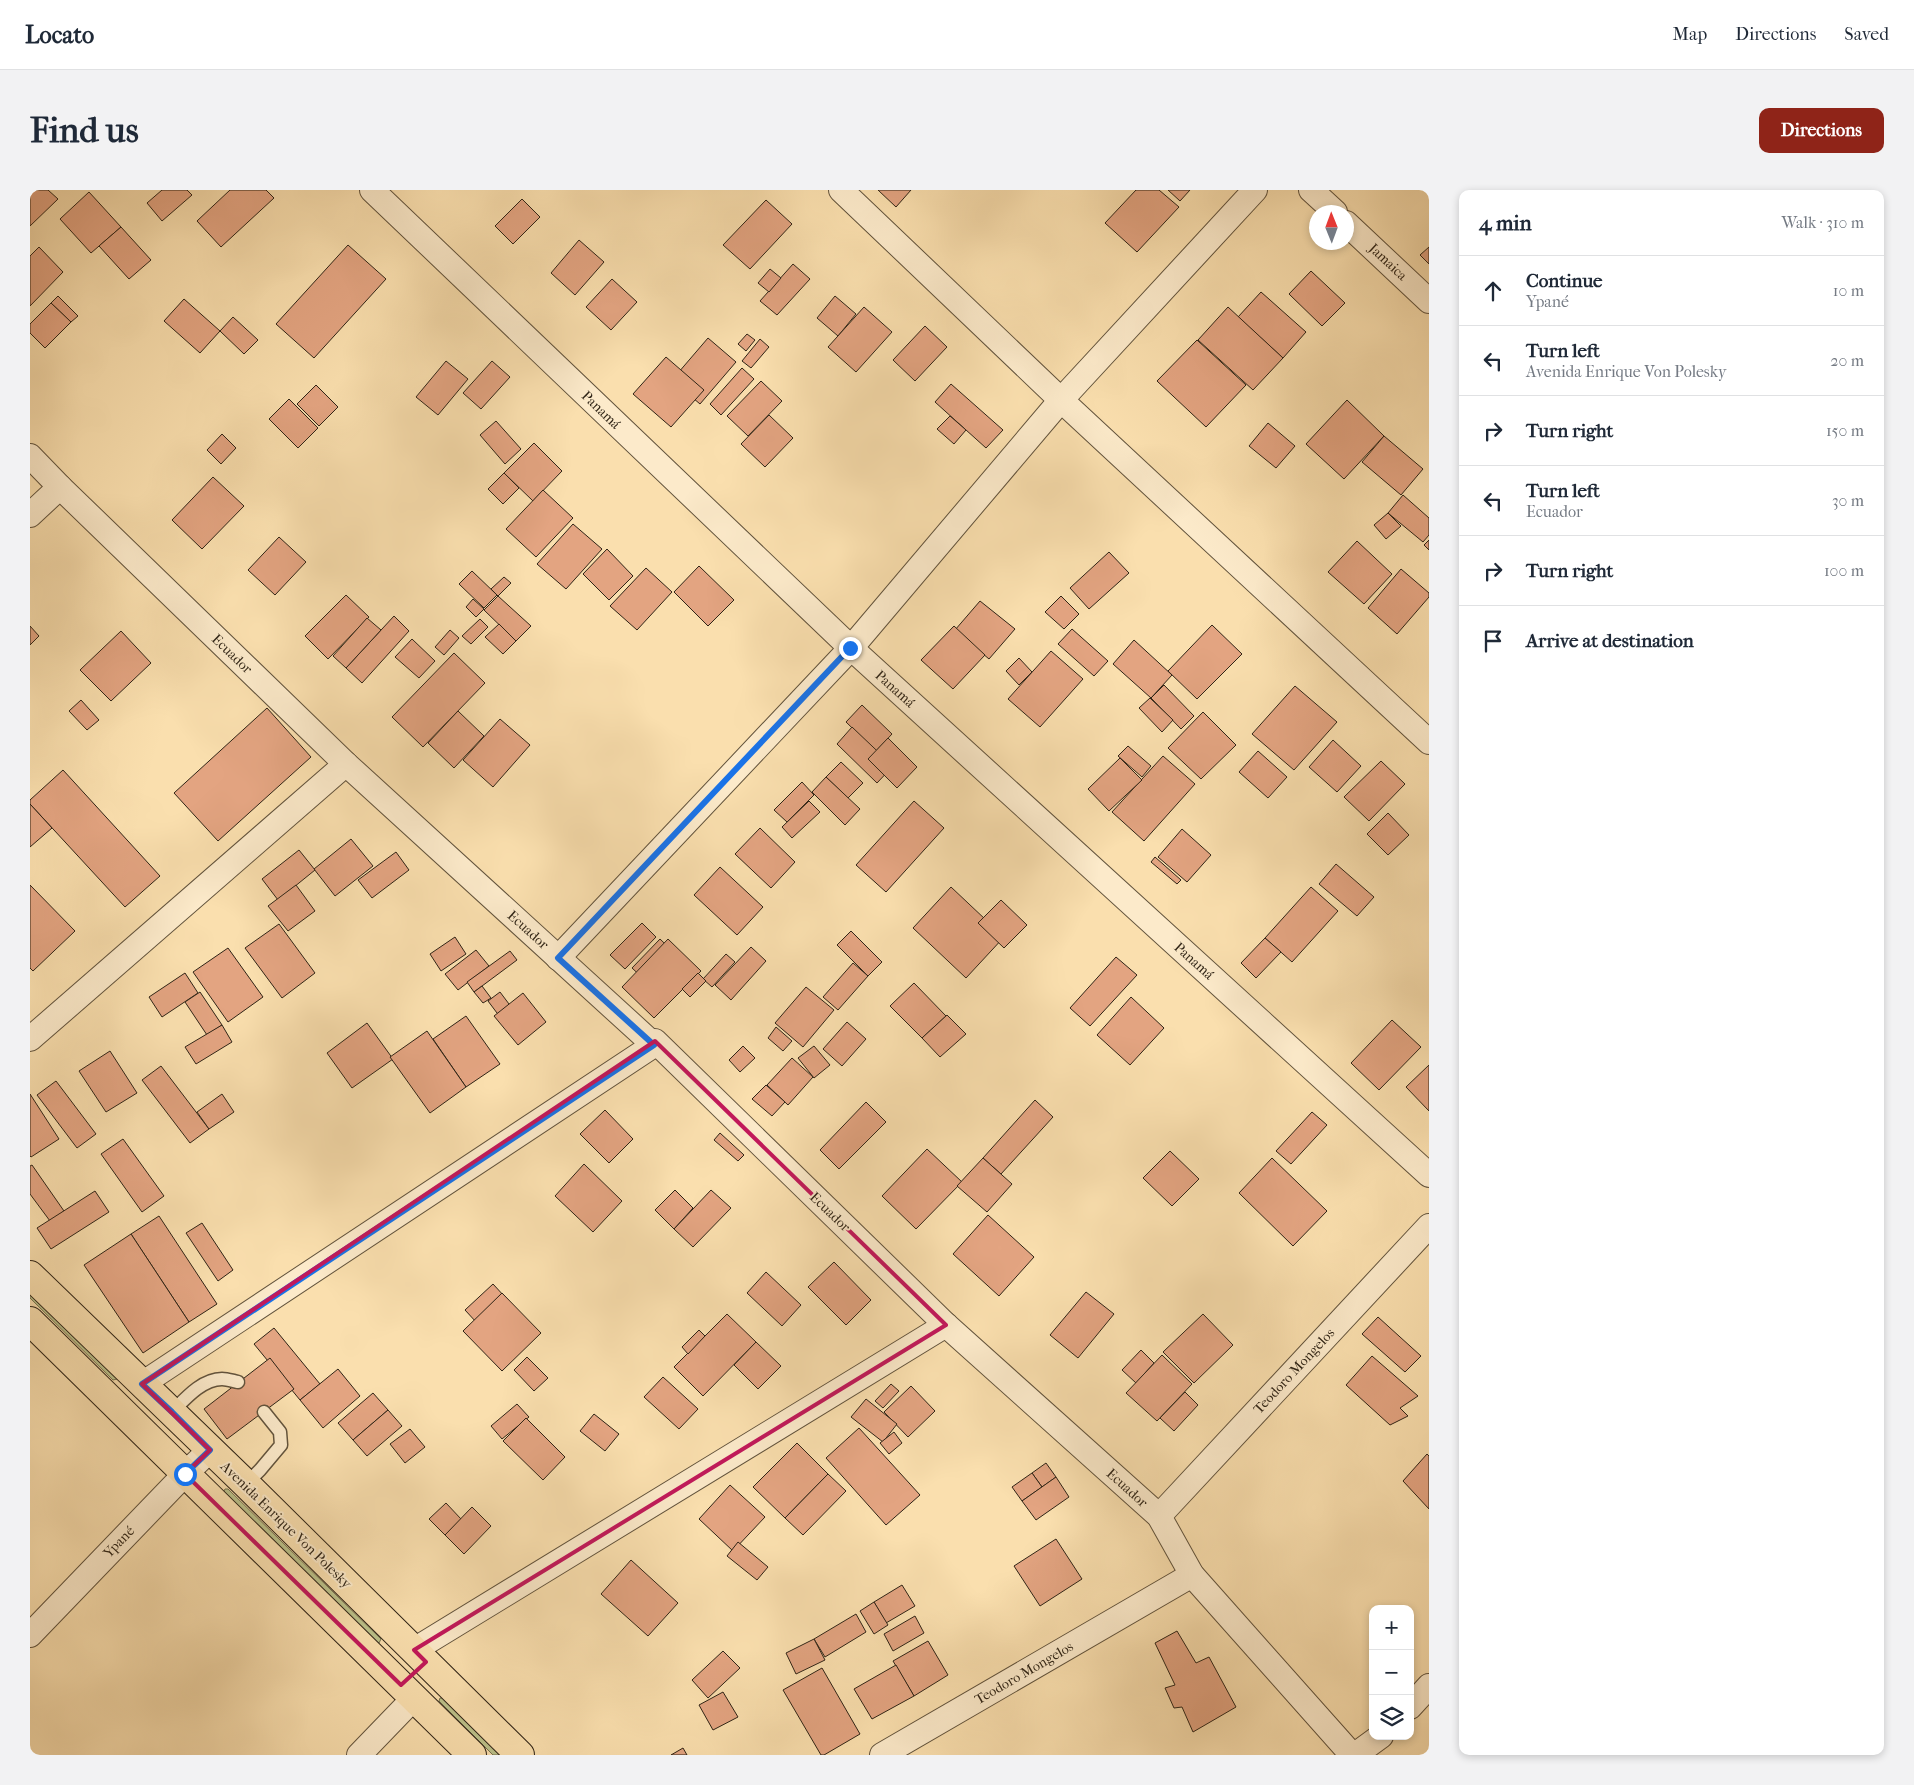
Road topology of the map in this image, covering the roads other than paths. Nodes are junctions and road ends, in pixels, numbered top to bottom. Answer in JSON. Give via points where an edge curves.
{"nodes":[{"id":1,"x":372,"y":190,"type":"edge"},
{"id":2,"x":841,"y":190,"type":"edge"},
{"id":3,"x":1255,"y":190,"type":"edge"},
{"id":4,"x":1311,"y":190,"type":"edge"},
{"id":5,"x":1327,"y":205,"type":"edge"},
{"id":6,"x":1354,"y":230,"type":"edge"},
{"id":7,"x":1429,"y":300,"type":"edge"},
{"id":8,"x":1061,"y":400,"type":"junction"},
{"id":9,"x":30,"y":456,"type":"edge"},
{"id":10,"x":60,"y":487,"type":"junction"},
{"id":11,"x":30,"y":515,"type":"edge"},
{"id":12,"x":850,"y":648,"type":"junction"},
{"id":13,"x":1429,"y":742,"type":"edge"},
{"id":14,"x":346,"y":764,"type":"junction"},
{"id":15,"x":558,"y":958,"type":"junction"},
{"id":16,"x":30,"y":1039,"type":"edge"},
{"id":17,"x":654,"y":1045,"type":"junction"},
{"id":18,"x":1429,"y":1175,"type":"edge"},
{"id":19,"x":1429,"y":1226,"type":"edge"},
{"id":20,"x":30,"y":1275,"type":"edge"},
{"id":21,"x":30,"y":1321,"type":"edge"},
{"id":22,"x":946,"y":1325,"type":"junction"},
{"id":23,"x":238,"y":1382,"type":"dead end"},
{"id":24,"x":142,"y":1384,"type":"junction"},
{"id":25,"x":172,"y":1412,"type":"junction"},
{"id":26,"x":264,"y":1412,"type":"dead end"},
{"id":27,"x":210,"y":1450,"type":"junction"},
{"id":28,"x":185,"y":1474,"type":"junction"},
{"id":29,"x":246,"y":1484,"type":"junction"},
{"id":30,"x":1159,"y":1516,"type":"junction"},
{"id":31,"x":1192,"y":1575,"type":"junction"},
{"id":32,"x":30,"y":1635,"type":"edge"},
{"id":33,"x":420,"y":1656,"type":"junction"},
{"id":34,"x":1429,"y":1686,"type":"edge"},
{"id":35,"x":408,"y":1692,"type":"junction"},
{"id":36,"x":1414,"y":1703,"type":"edge"},
{"id":37,"x":1376,"y":1740,"type":"edge"},
{"id":38,"x":359,"y":1755,"type":"edge"},
{"id":39,"x":472,"y":1755,"type":"edge"},
{"id":40,"x":520,"y":1755,"type":"edge"},
{"id":41,"x":882,"y":1755,"type":"edge"},
{"id":42,"x":1354,"y":1755,"type":"edge"}],
"edges":[{"from":1,"to":12,"type":"street","name":"Panamá"},
{"from":2,"to":8,"type":"street"},
{"from":3,"to":8,"type":"street"},
{"from":4,"to":5,"type":"street"},
{"from":6,"to":7,"type":"street","name":"Jamaica"},
{"from":8,"to":12,"type":"street"},
{"from":8,"to":13,"type":"street"},
{"from":9,"to":10,"type":"street","name":"Ecuador"},
{"from":10,"to":11,"type":"street"},
{"from":10,"to":14,"type":"street","name":"Ecuador"},
{"from":12,"to":15,"type":"street"},
{"from":12,"to":18,"type":"street","name":"Panamá"},
{"from":14,"to":15,"type":"street","name":"Ecuador"},
{"from":14,"to":16,"type":"street"},
{"from":15,"to":17,"type":"street","name":"Ecuador"},
{"from":17,"to":22,"type":"street","name":"Ecuador","via":[[655,1041]]},
{"from":17,"to":24,"type":"street"},
{"from":19,"to":30,"type":"street","name":"Teodoro Mongelos"},
{"from":20,"to":24,"type":"main road","name":"Avenida Enrique Von Polesky"},
{"from":21,"to":28,"type":"main road"},
{"from":22,"to":30,"type":"street","name":"Ecuador"},
{"from":22,"to":33,"type":"street"},
{"from":23,"to":25,"type":"lane","via":[[222,1379],[208,1382]]},
{"from":24,"to":25,"type":"main road","name":"Avenida Enrique Von Polesky"},
{"from":25,"to":27,"type":"main road","name":"Avenida Enrique Von Polesky"},
{"from":26,"to":29,"type":"lane","via":[[280,1432],[281,1445]]},
{"from":27,"to":28,"type":"street","name":"Ypané"},
{"from":27,"to":29,"type":"main road","name":"Avenida Enrique Von Polesky"},
{"from":28,"to":32,"type":"street","name":"Ypané"},
{"from":28,"to":35,"type":"main road"},
{"from":29,"to":33,"type":"main road","name":"Avenida Enrique Von Polesky"},
{"from":30,"to":31,"type":"street","name":"Ecuador"},
{"from":31,"to":41,"type":"street","name":"Teodoro Mongelos"},
{"from":31,"to":42,"type":"street","name":"Ecuador"},
{"from":33,"to":35,"type":"main road"},
{"from":33,"to":40,"type":"main road","name":"Avenida Enrique Von Polesky"},
{"from":34,"to":36,"type":"street"},
{"from":35,"to":38,"type":"street"},
{"from":35,"to":39,"type":"main road"},
{"from":37,"to":42,"type":"street"}]}
